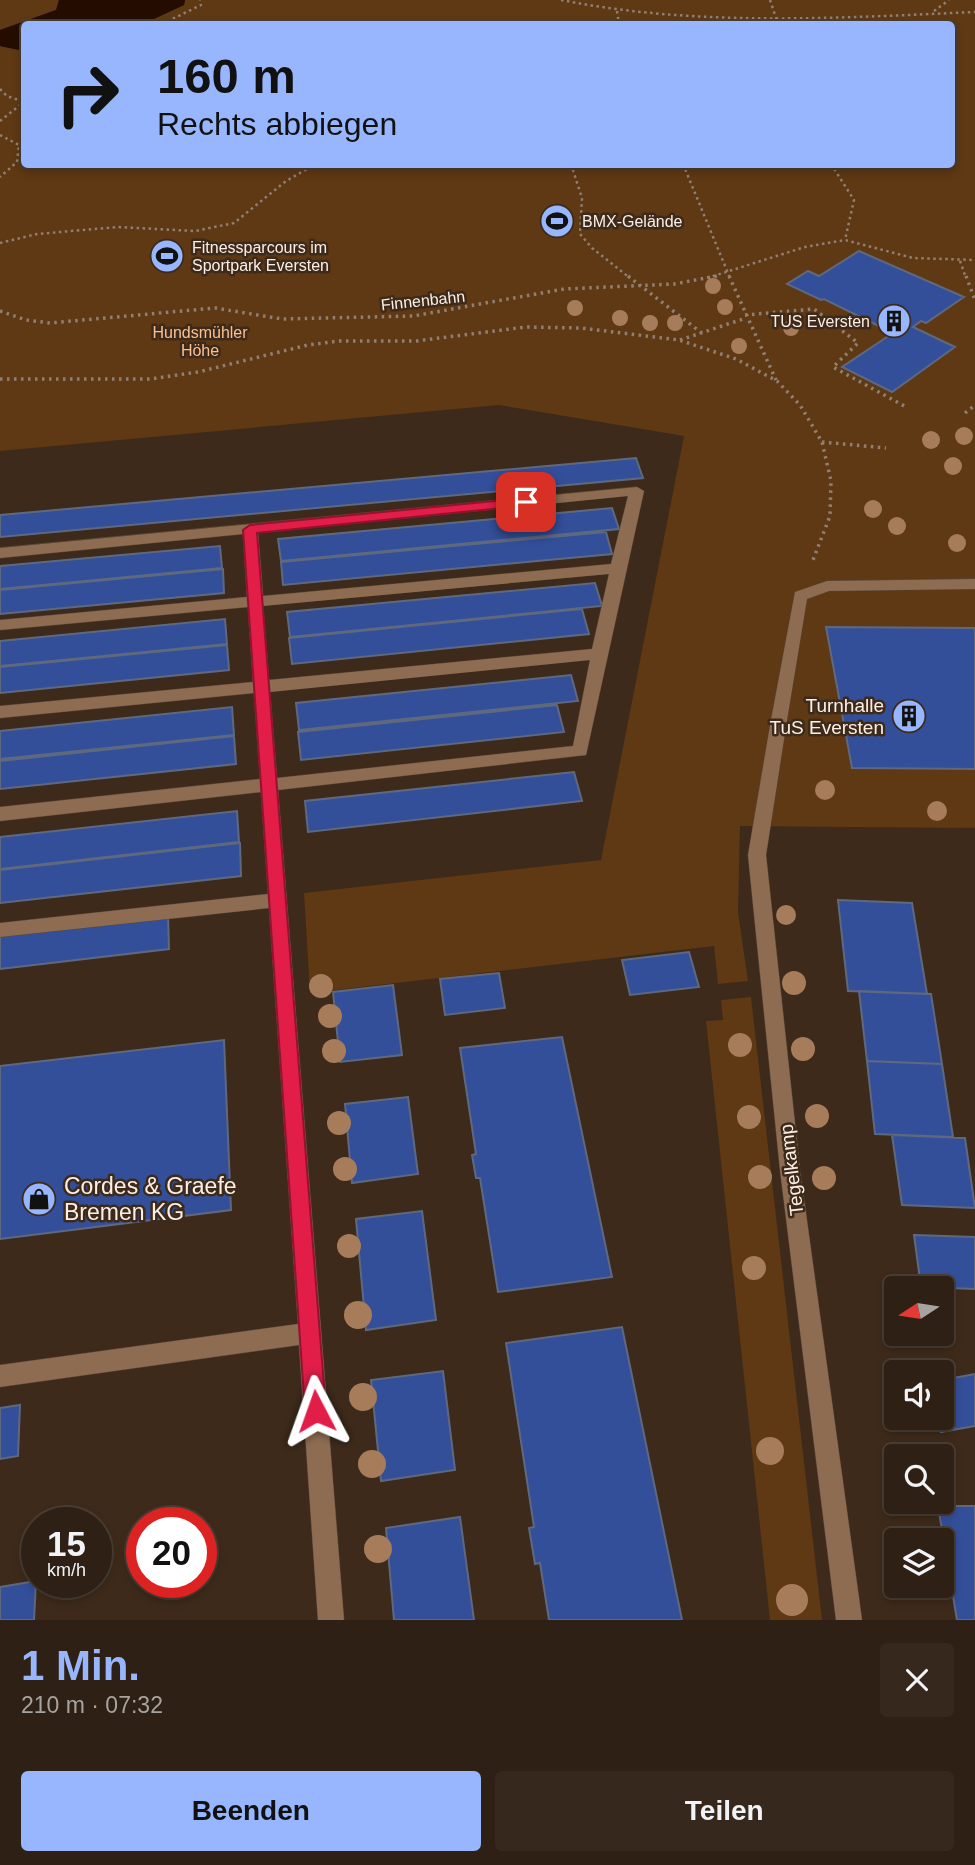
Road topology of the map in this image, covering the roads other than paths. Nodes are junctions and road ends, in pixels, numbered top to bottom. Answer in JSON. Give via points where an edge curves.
{"nodes":[{"id":1,"x":250,"y":530,"type":"junction"},
{"id":2,"x":0,"y":553,"type":"edge"},
{"id":3,"x":618,"y":568,"type":"junction"},
{"id":4,"x":975,"y":584,"type":"edge"},
{"id":5,"x":255,"y":601,"type":"junction"},
{"id":6,"x":0,"y":625,"type":"edge"},
{"id":7,"x":599,"y":654,"type":"junction"},
{"id":8,"x":261,"y":686,"type":"junction"},
{"id":9,"x":0,"y":712,"type":"edge"},
{"id":10,"x":269,"y":784,"type":"junction"},
{"id":11,"x":0,"y":814,"type":"edge"},
{"id":12,"x":277,"y":900,"type":"junction"},
{"id":13,"x":0,"y":930,"type":"edge"},
{"id":14,"x":309,"y":1333,"type":"junction"},
{"id":15,"x":0,"y":1376,"type":"edge"},
{"id":16,"x":331,"y":1620,"type":"edge"},
{"id":17,"x":849,"y":1620,"type":"edge"}],
"edges":[{"from":1,"to":2,"type":"street"},
{"from":1,"to":3,"type":"street","via":[[637,491]]},
{"from":1,"to":5,"type":"street"},
{"from":3,"to":5,"type":"street"},
{"from":3,"to":7,"type":"street"},
{"from":4,"to":17,"type":"street","name":"Tegelkamp","via":[[827,586],[800,596],[757,855],[790,1170]]},
{"from":5,"to":6,"type":"street"},
{"from":5,"to":8,"type":"street"},
{"from":7,"to":8,"type":"street"},
{"from":7,"to":10,"type":"street","via":[[580,751]]},
{"from":8,"to":9,"type":"street"},
{"from":8,"to":10,"type":"street"},
{"from":10,"to":11,"type":"street"},
{"from":10,"to":12,"type":"street"},
{"from":12,"to":13,"type":"street"},
{"from":12,"to":14,"type":"street"},
{"from":14,"to":15,"type":"street"},
{"from":14,"to":16,"type":"street"}]}
